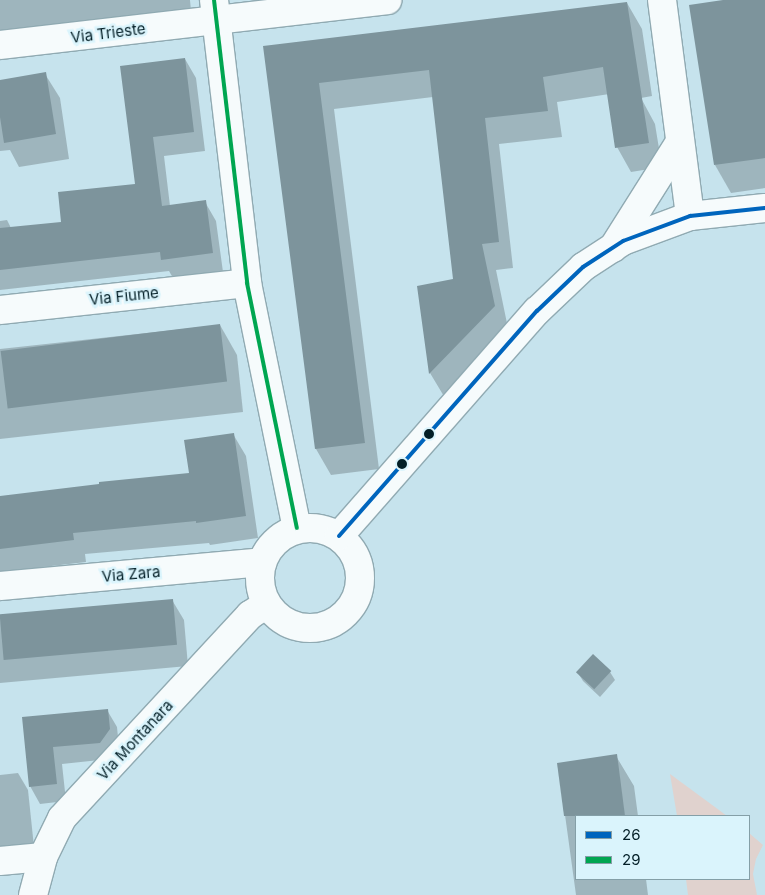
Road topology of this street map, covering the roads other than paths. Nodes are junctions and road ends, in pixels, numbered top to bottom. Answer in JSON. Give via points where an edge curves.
{"nodes":[{"id":1,"x":387,"y":0,"type":"edge"},
{"id":2,"x":662,"y":0,"type":"edge"},
{"id":3,"x":215,"y":10,"type":"edge"},
{"id":4,"x":0,"y":45,"type":"edge"},
{"id":5,"x":680,"y":142,"type":"junction"},
{"id":6,"x":765,"y":208,"type":"edge"},
{"id":7,"x":690,"y":216,"type":"junction"},
{"id":8,"x":613,"y":248,"type":"junction"},
{"id":9,"x":248,"y":283,"type":"junction"},
{"id":10,"x":0,"y":310,"type":"edge"},
{"id":11,"x":298,"y":528,"type":"junction"},
{"id":12,"x":339,"y":536,"type":"junction"},
{"id":13,"x":262,"y":562,"type":"junction"},
{"id":14,"x":0,"y":586,"type":"edge"},
{"id":15,"x":266,"y":604,"type":"junction"},
{"id":16,"x":43,"y":857,"type":"junction"},
{"id":17,"x":0,"y":862,"type":"edge"},
{"id":18,"x":33,"y":895,"type":"edge"}],
"edges":[{"from":1,"to":3,"type":"street","name":"Via Trieste"},
{"from":2,"to":5,"type":"street"},
{"from":3,"to":4,"type":"street","name":"Via Trieste"},
{"from":3,"to":9,"type":"street"},
{"from":5,"to":7,"type":"street"},
{"from":5,"to":8,"type":"street"},
{"from":6,"to":7,"type":"street"},
{"from":7,"to":8,"type":"street","via":[[623,241]]},
{"from":8,"to":12,"type":"street","via":[[583,267],[537,312]]},
{"from":9,"to":10,"type":"street","name":"Via Fiume"},
{"from":9,"to":11,"type":"street"},
{"from":11,"to":12,"type":"street","via":[[312,527]]},
{"from":11,"to":13,"type":"street","via":[[282,535]]},
{"from":12,"to":15,"type":"street","via":[[358,561],[360,577],[352,606],[341,618],[326,626],[293,626]]},
{"from":13,"to":14,"type":"street","name":"Via Zara"},
{"from":13,"to":15,"type":"street","via":[[260,591]]},
{"from":15,"to":16,"type":"street","name":"Via Montanara","via":[[250,615],[62,818]]},
{"from":16,"to":17,"type":"street"},
{"from":16,"to":18,"type":"street","name":"Via Montanara"}]}
